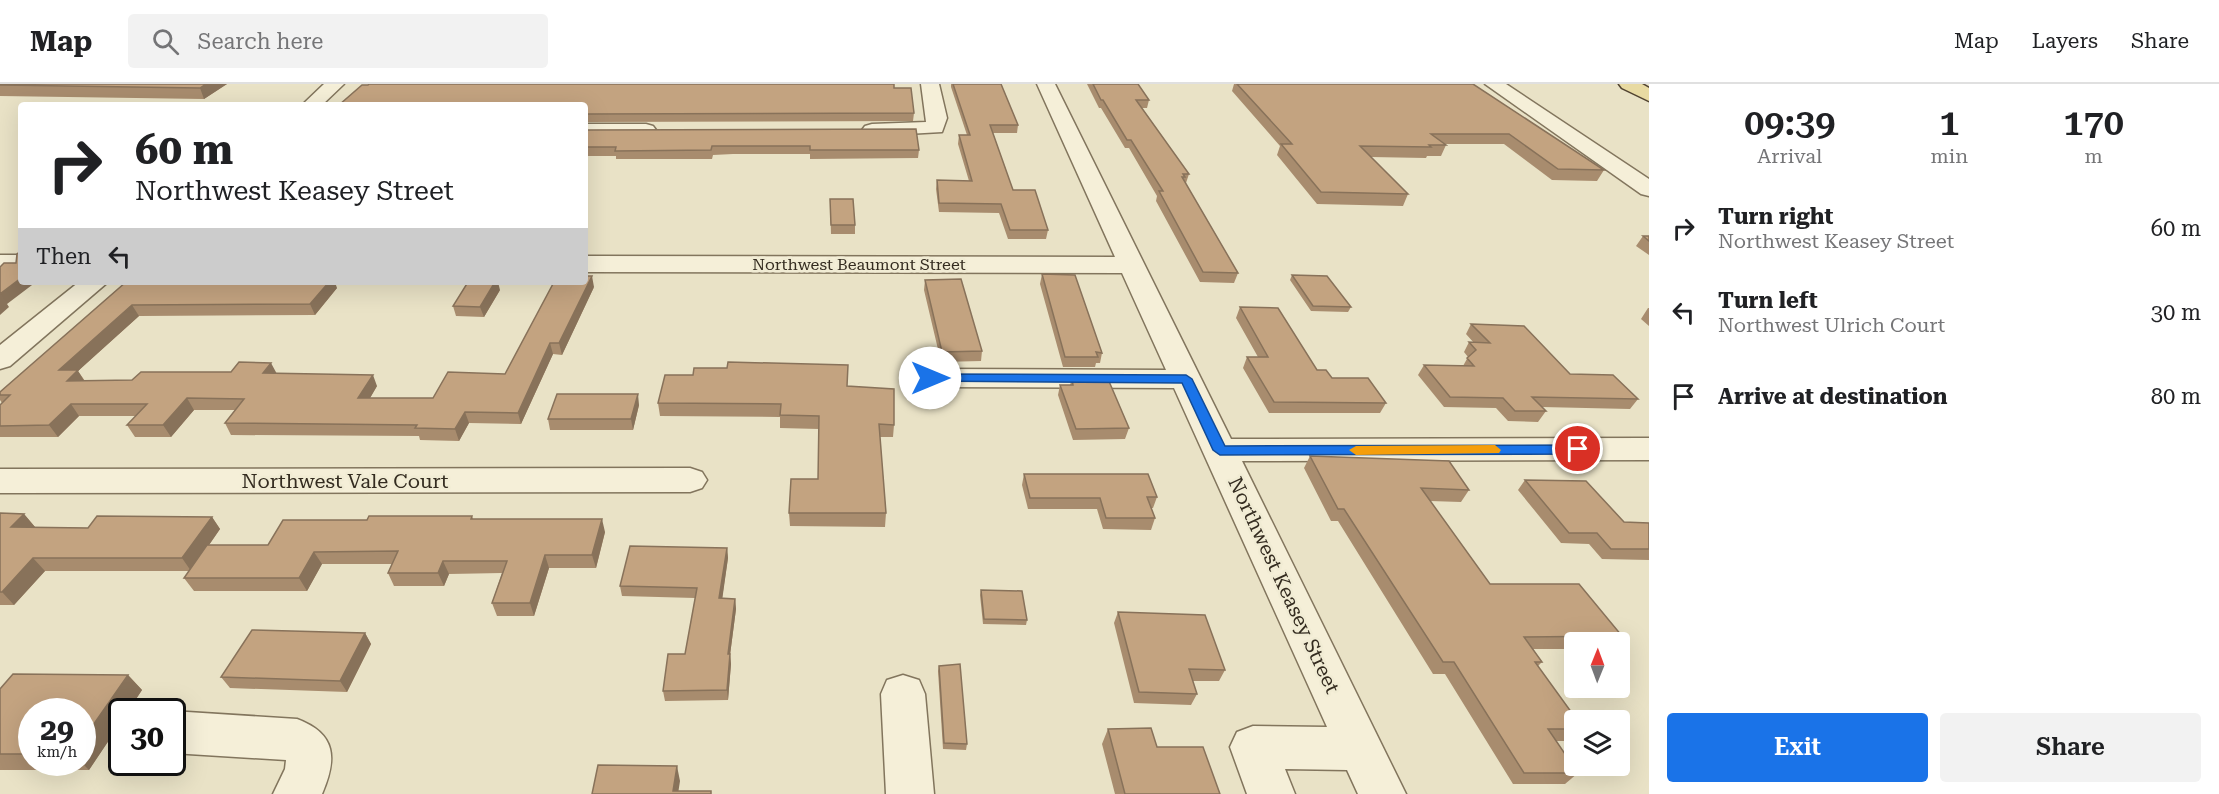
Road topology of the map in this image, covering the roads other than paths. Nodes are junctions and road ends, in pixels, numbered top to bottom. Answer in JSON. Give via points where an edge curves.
{"nodes":[{"id":1,"x":335,"y":84,"type":"edge"},
{"id":2,"x":930,"y":84,"type":"edge"},
{"id":3,"x":1046,"y":84,"type":"edge"},
{"id":4,"x":1494,"y":84,"type":"edge"},
{"id":5,"x":1628,"y":84,"type":"edge"},
{"id":6,"x":1649,"y":95,"type":"edge"},
{"id":7,"x":314,"y":102,"type":"edge"},
{"id":8,"x":588,"y":130,"type":"edge"},
{"id":9,"x":666,"y":130,"type":"edge"},
{"id":10,"x":852,"y":130,"type":"edge"},
{"id":11,"x":1649,"y":189,"type":"edge"},
{"id":12,"x":0,"y":263,"type":"edge"},
{"id":13,"x":18,"y":263,"type":"edge"},
{"id":14,"x":588,"y":264,"type":"edge"},
{"id":15,"x":1132,"y":265,"type":"junction"},
{"id":16,"x":91,"y":285,"type":"edge"},
{"id":17,"x":0,"y":360,"type":"edge"},
{"id":18,"x":930,"y":378,"type":"dead end"},
{"id":19,"x":1186,"y":379,"type":"junction"},
{"id":20,"x":1649,"y":449,"type":"edge"},
{"id":21,"x":1220,"y":450,"type":"junction"},
{"id":22,"x":690,"y":480,"type":"dead end"},
{"id":23,"x":0,"y":481,"type":"edge"},
{"id":24,"x":903,"y":694,"type":"dead end"},
{"id":25,"x":186,"y":733,"type":"edge"},
{"id":26,"x":1361,"y":749,"type":"junction"},
{"id":27,"x":297,"y":794,"type":"edge"},
{"id":28,"x":910,"y":794,"type":"edge"},
{"id":29,"x":1271,"y":794,"type":"edge"},
{"id":30,"x":1382,"y":794,"type":"edge"}],
"edges":[{"from":1,"to":7,"type":"street"},
{"from":2,"to":10,"type":"street","via":[[937,118],[935,128]]},
{"from":3,"to":15,"type":"street","name":"Northwest Keasey Street"},
{"from":4,"to":11,"type":"street"},
{"from":5,"to":6,"type":"main road"},
{"from":8,"to":9,"type":"street"},
{"from":12,"to":13,"type":"street"},
{"from":14,"to":15,"type":"street","name":"Northwest Beaumont Street"},
{"from":15,"to":19,"type":"street","name":"Northwest Keasey Street"},
{"from":16,"to":17,"type":"street"},
{"from":18,"to":19,"type":"street"},
{"from":19,"to":21,"type":"street","name":"Northwest Keasey Street"},
{"from":20,"to":21,"type":"street"},
{"from":21,"to":26,"type":"street","name":"Northwest Keasey Street"},
{"from":22,"to":23,"type":"street","name":"Northwest Vale Court"},
{"from":24,"to":28,"type":"street"},
{"from":25,"to":27,"type":"street","via":[[297,740],[308,748],[311,761]]},
{"from":26,"to":29,"type":"street","via":[[1254,747]]},
{"from":26,"to":30,"type":"street","name":"Northwest Keasey Street"}]}
